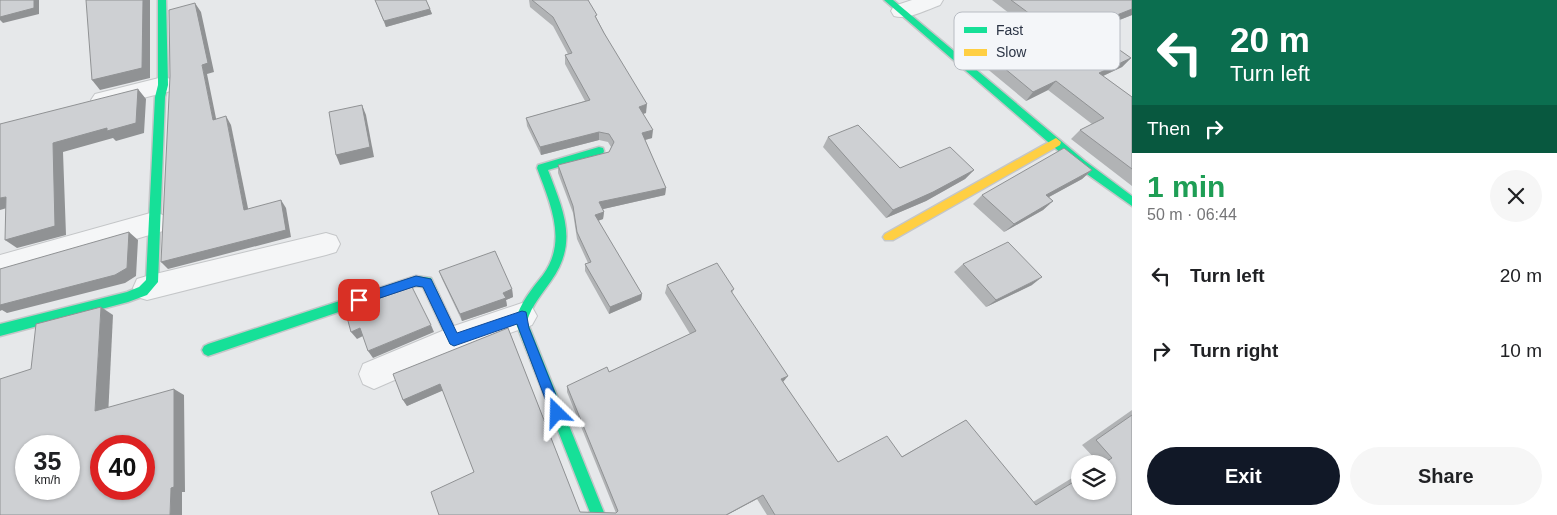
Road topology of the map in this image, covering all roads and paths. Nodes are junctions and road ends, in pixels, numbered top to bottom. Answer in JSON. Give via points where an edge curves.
{"nodes":[{"id":1,"x":162,"y":0,"type":"edge"},
{"id":2,"x":933,"y":0,"type":"edge"},
{"id":3,"x":894,"y":6,"type":"edge"},
{"id":4,"x":954,"y":56,"type":"edge"},
{"id":5,"x":970,"y":70,"type":"edge"},
{"id":6,"x":163,"y":85,"type":"junction"},
{"id":7,"x":86,"y":104,"type":"edge"},
{"id":8,"x":1056,"y":142,"type":"junction"},
{"id":9,"x":599,"y":151,"type":"dead end"},
{"id":10,"x":1132,"y":202,"type":"edge"},
{"id":11,"x":154,"y":223,"type":"junction"},
{"id":12,"x":889,"y":237,"type":"dead end"},
{"id":13,"x":326,"y":244,"type":"dead end"},
{"id":14,"x":0,"y":267,"type":"edge"},
{"id":15,"x":146,"y":288,"type":"junction"},
{"id":16,"x":522,"y":316,"type":"junction"},
{"id":17,"x":0,"y":330,"type":"edge"},
{"id":18,"x":454,"y":340,"type":"junction"},
{"id":19,"x":208,"y":350,"type":"dead end"},
{"id":20,"x":374,"y":374,"type":"dead end"},
{"id":21,"x":598,"y":515,"type":"edge"}],
"edges":[{"from":1,"to":6,"type":"street"},
{"from":2,"to":3,"type":"street"},
{"from":3,"to":4,"type":"street"},
{"from":5,"to":8,"type":"street"},
{"from":6,"to":7,"type":"street"},
{"from":6,"to":11,"type":"street"},
{"from":8,"to":10,"type":"street"},
{"from":8,"to":12,"type":"street"},
{"from":9,"to":16,"type":"street","via":[[542,168],[563,226],[562,236],[556,264]]},
{"from":11,"to":14,"type":"street"},
{"from":11,"to":15,"type":"street","via":[[152,282]]},
{"from":13,"to":15,"type":"street"},
{"from":15,"to":17,"type":"street","via":[[128,297]]},
{"from":16,"to":18,"type":"street"},
{"from":16,"to":21,"type":"street","via":[[523,328]]},
{"from":18,"to":19,"type":"street","via":[[429,286],[423,281],[416,281]]},
{"from":18,"to":20,"type":"street"}]}
